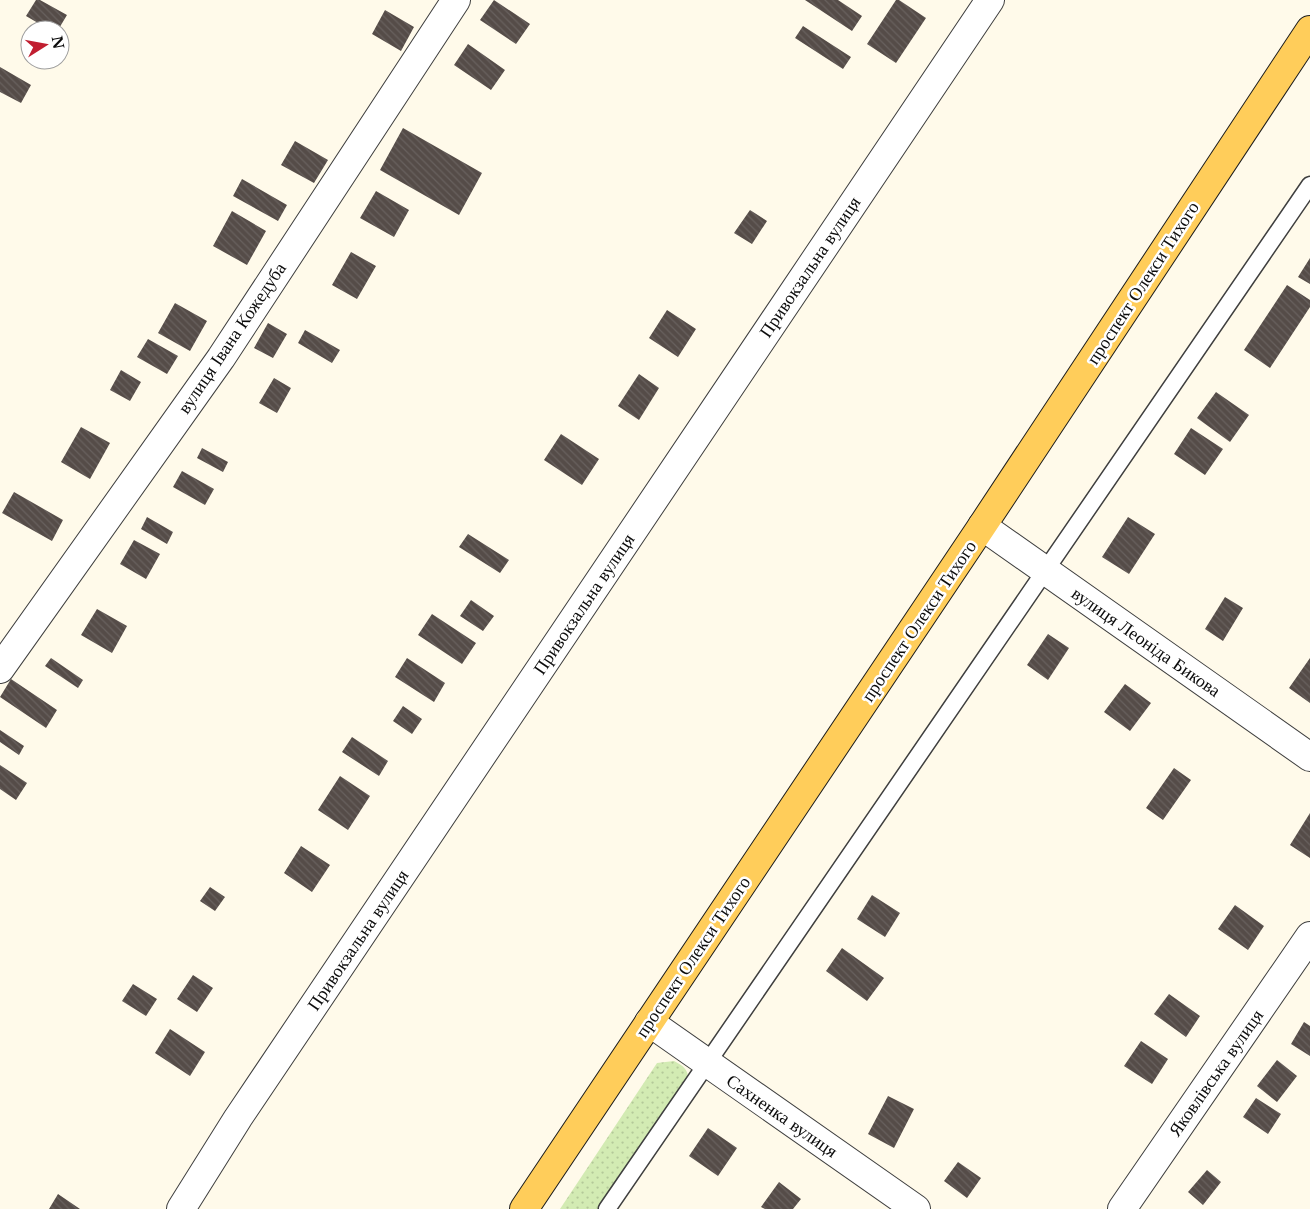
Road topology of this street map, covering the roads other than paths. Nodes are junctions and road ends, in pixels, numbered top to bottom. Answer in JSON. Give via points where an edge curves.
{"nodes":[{"id":1,"x":456,"y":0,"type":"edge"},
{"id":2,"x":990,"y":0,"type":"edge"},
{"id":3,"x":1310,"y":30,"type":"edge"},
{"id":4,"x":1310,"y":185,"type":"edge"},
{"id":5,"x":982,"y":526,"type":"junction"},
{"id":6,"x":1045,"y":571,"type":"junction"},
{"id":7,"x":0,"y":669,"type":"edge"},
{"id":8,"x":1310,"y":757,"type":"edge"},
{"id":9,"x":1310,"y":936,"type":"edge"},
{"id":10,"x":649,"y":1022,"type":"junction"},
{"id":11,"x":707,"y":1063,"type":"junction"},
{"id":12,"x":181,"y":1209,"type":"edge"},
{"id":13,"x":524,"y":1209,"type":"edge"},
{"id":14,"x":607,"y":1209,"type":"edge"},
{"id":15,"x":916,"y":1209,"type":"edge"},
{"id":16,"x":1122,"y":1209,"type":"edge"}],
"edges":[{"from":1,"to":7,"type":"street","name":"вулиця Івана Кожедуба","via":[[221,358]]},
{"from":2,"to":12,"type":"street","name":"Привокзальна вулиця","via":[[243,1110]]},
{"from":3,"to":5,"type":"main road","name":"проспект Олекси Тихого"},
{"from":4,"to":6,"type":"lane"},
{"from":5,"to":6,"type":"street","name":"вулиця Леоніда Бикова"},
{"from":5,"to":10,"type":"main road","name":"проспект Олекси Тихого"},
{"from":6,"to":8,"type":"street","name":"вулиця Леоніда Бикова"},
{"from":6,"to":11,"type":"lane"},
{"from":9,"to":16,"type":"street","name":"Яковлівська вулиця"},
{"from":10,"to":11,"type":"street","name":"Сахненка вулиця"},
{"from":10,"to":13,"type":"main road","name":"проспект Олекси Тихого"},
{"from":11,"to":14,"type":"lane"},
{"from":11,"to":15,"type":"street","name":"Сахненка вулиця"}]}
